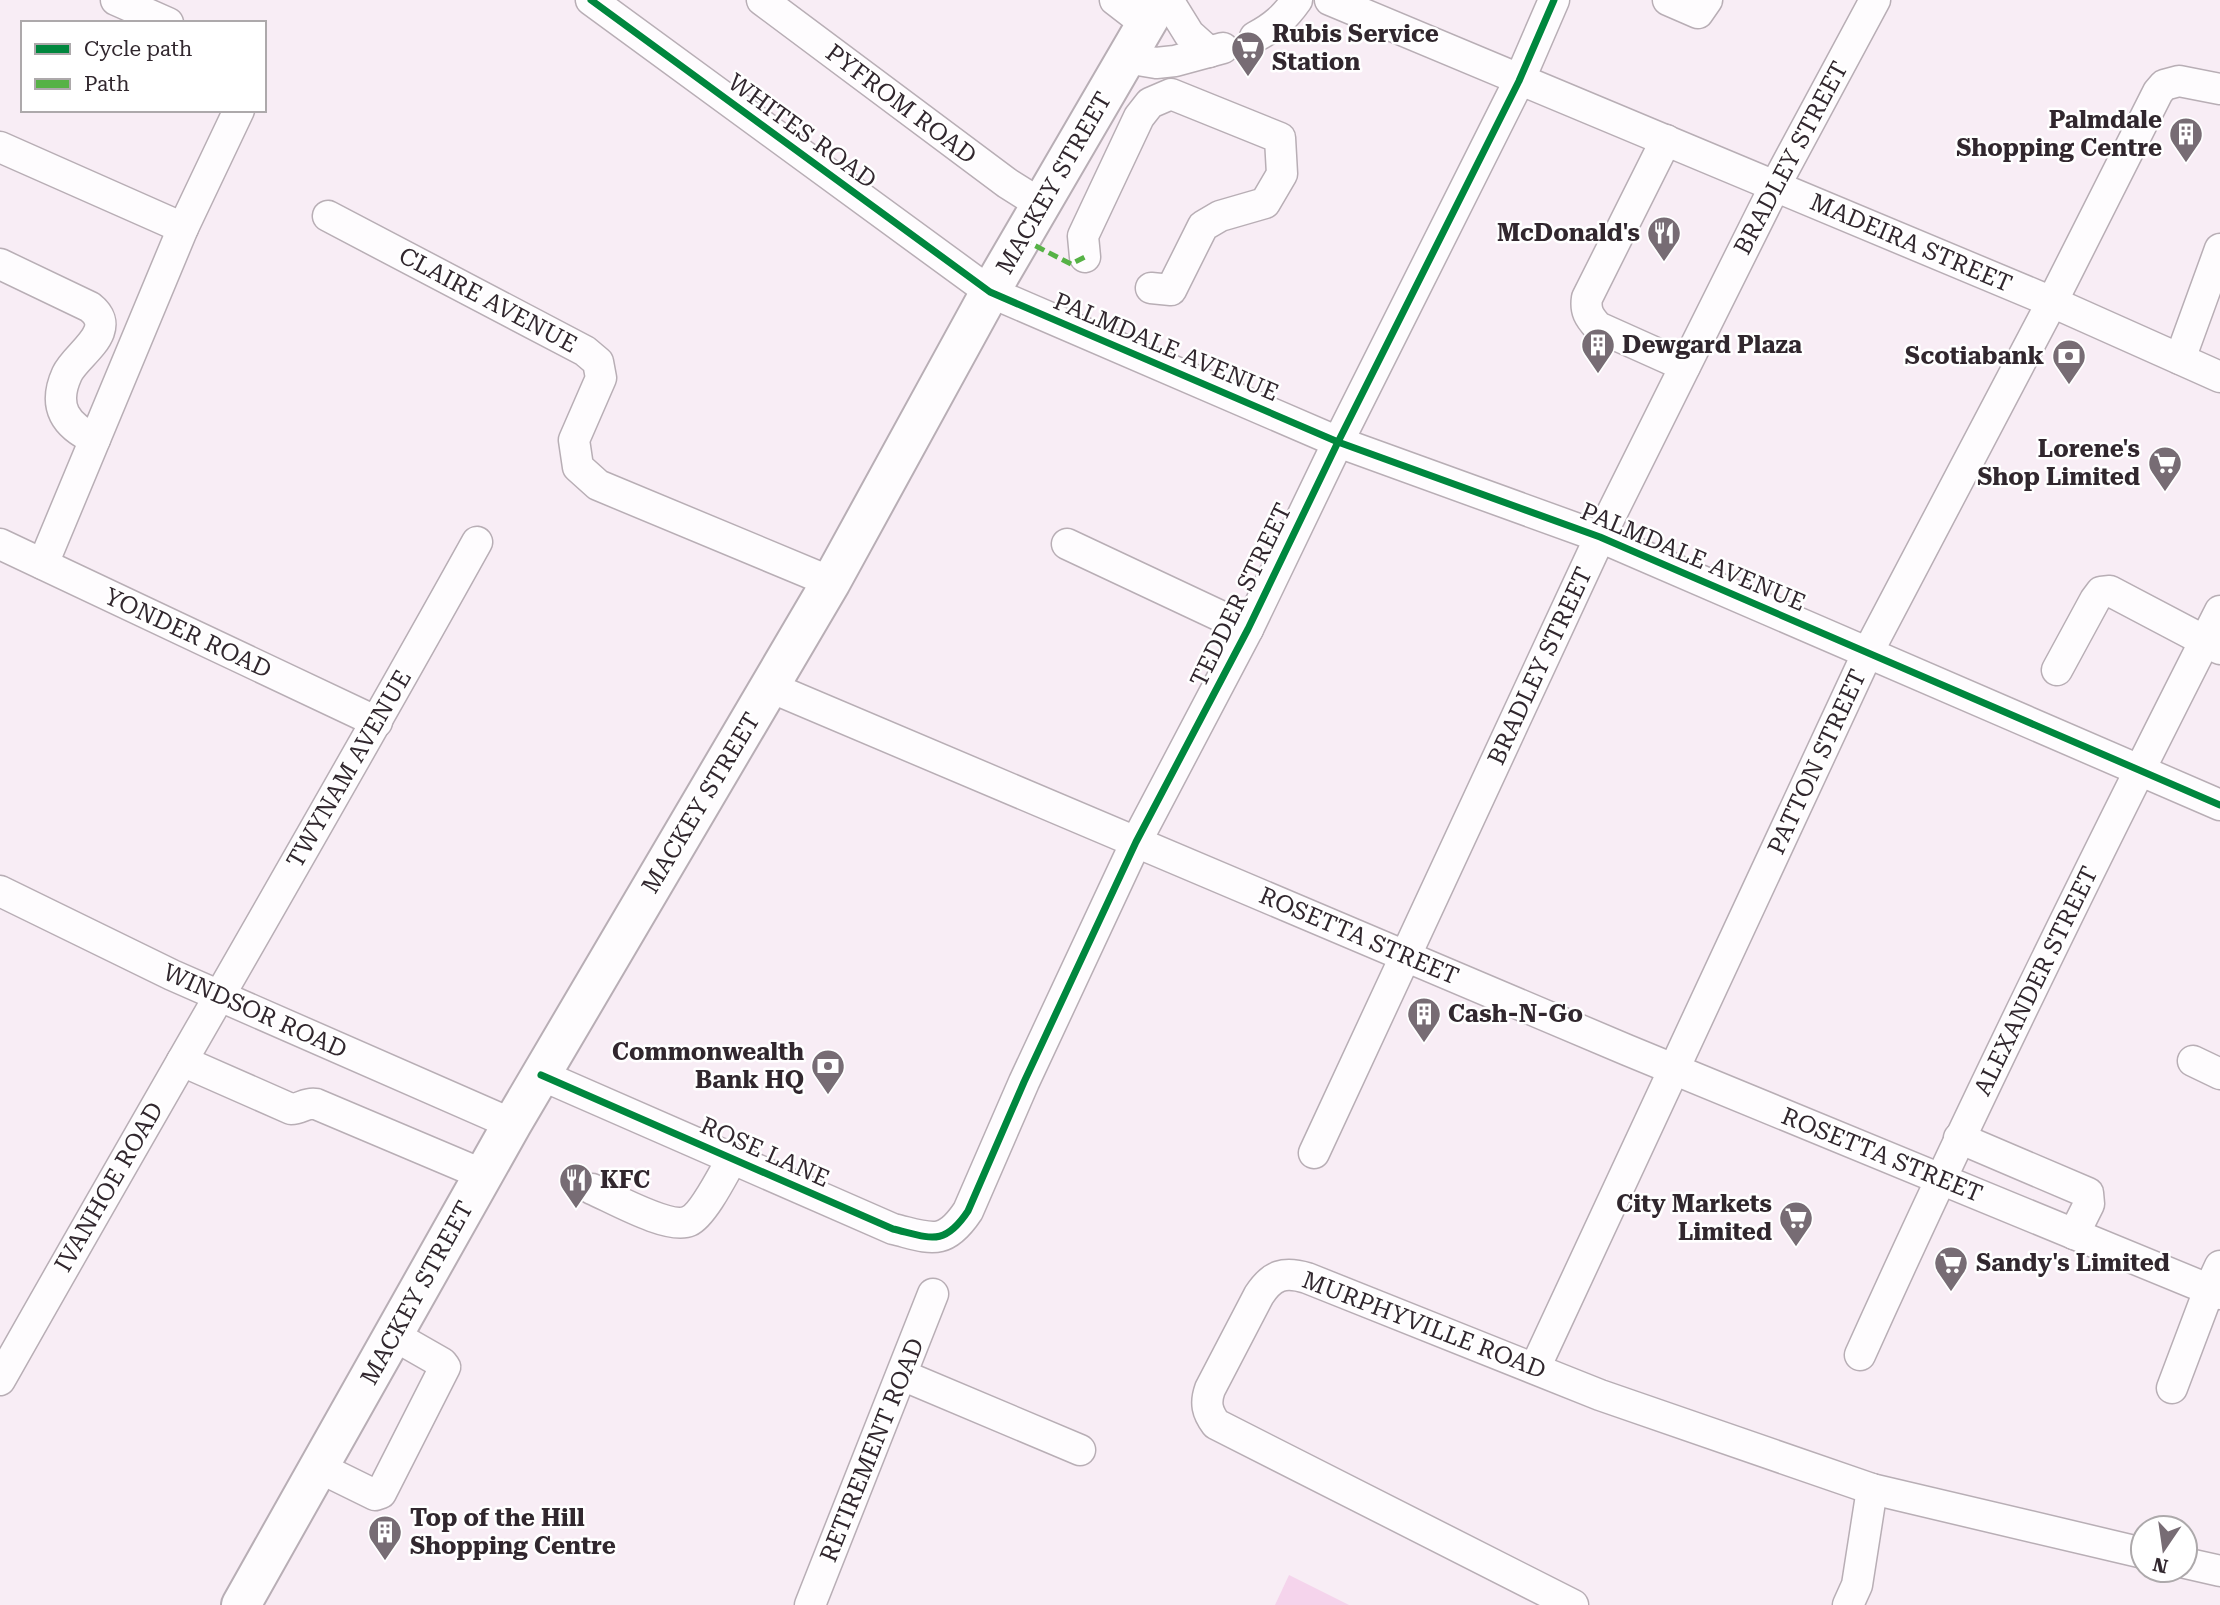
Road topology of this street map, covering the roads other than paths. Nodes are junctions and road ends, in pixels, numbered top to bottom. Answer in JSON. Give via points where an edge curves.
{"nodes":[{"id":1,"x":116,"y":0,"type":"edge"},
{"id":2,"x":591,"y":0,"type":"edge"},
{"id":3,"x":762,"y":0,"type":"edge"},
{"id":4,"x":1115,"y":0,"type":"edge"},
{"id":5,"x":1297,"y":0,"type":"edge"},
{"id":6,"x":1330,"y":0,"type":"edge"},
{"id":7,"x":1554,"y":0,"type":"edge"},
{"id":8,"x":1668,"y":0,"type":"edge"},
{"id":9,"x":1707,"y":0,"type":"edge"},
{"id":10,"x":1875,"y":0,"type":"edge"},
{"id":11,"x":1158,"y":8,"type":"edge"},
{"id":12,"x":1371,"y":9,"type":"edge"},
{"id":13,"x":163,"y":21,"type":"edge"},
{"id":14,"x":1255,"y":37,"type":"dead end"},
{"id":15,"x":1126,"y":58,"type":"junction"},
{"id":16,"x":1519,"y":81,"type":"junction"},
{"id":17,"x":2220,"y":89,"type":"edge"},
{"id":18,"x":238,"y":112,"type":"edge"},
{"id":19,"x":1666,"y":140,"type":"junction"},
{"id":20,"x":0,"y":148,"type":"edge"},
{"id":21,"x":1775,"y":186,"type":"junction"},
{"id":22,"x":1042,"y":205,"type":"junction"},
{"id":23,"x":328,"y":216,"type":"dead end"},
{"id":24,"x":183,"y":228,"type":"junction"},
{"id":25,"x":1085,"y":257,"type":"dead end"},
{"id":26,"x":2218,"y":262,"type":"edge"},
{"id":27,"x":0,"y":264,"type":"edge"},
{"id":28,"x":1151,"y":288,"type":"dead end"},
{"id":29,"x":990,"y":292,"type":"junction"},
{"id":30,"x":2052,"y":302,"type":"junction"},
{"id":31,"x":2208,"y":320,"type":"edge"},
{"id":32,"x":2180,"y":359,"type":"junction"},
{"id":33,"x":1685,"y":366,"type":"junction"},
{"id":34,"x":2220,"y":377,"type":"edge"},
{"id":35,"x":95,"y":439,"type":"junction"},
{"id":36,"x":1338,"y":442,"type":"junction"},
{"id":37,"x":1600,"y":537,"type":"junction"},
{"id":38,"x":477,"y":542,"type":"dead end"},
{"id":39,"x":0,"y":544,"type":"edge"},
{"id":40,"x":1066,"y":544,"type":"dead end"},
{"id":41,"x":43,"y":564,"type":"junction"},
{"id":42,"x":831,"y":582,"type":"junction"},
{"id":43,"x":2220,"y":611,"type":"edge"},
{"id":44,"x":1248,"y":629,"type":"junction"},
{"id":45,"x":2212,"y":645,"type":"edge"},
{"id":46,"x":1868,"y":652,"type":"junction"},
{"id":47,"x":2057,"y":670,"type":"dead end"},
{"id":48,"x":770,"y":687,"type":"junction"},
{"id":49,"x":377,"y":722,"type":"junction"},
{"id":50,"x":2139,"y":770,"type":"junction"},
{"id":51,"x":2220,"y":805,"type":"edge"},
{"id":52,"x":1136,"y":842,"type":"junction"},
{"id":53,"x":0,"y":891,"type":"edge"},
{"id":54,"x":1407,"y":956,"type":"junction"},
{"id":55,"x":220,"y":995,"type":"junction"},
{"id":56,"x":182,"y":1061,"type":"junction"},
{"id":57,"x":2193,"y":1061,"type":"dead end"},
{"id":58,"x":1674,"y":1068,"type":"junction"},
{"id":59,"x":2220,"y":1074,"type":"edge"},
{"id":60,"x":541,"y":1075,"type":"junction"},
{"id":61,"x":512,"y":1124,"type":"junction"},
{"id":62,"x":1959,"y":1138,"type":"junction"},
{"id":63,"x":1314,"y":1153,"type":"dead end"},
{"id":64,"x":732,"y":1159,"type":"junction"},
{"id":65,"x":484,"y":1175,"type":"junction"},
{"id":66,"x":1940,"y":1179,"type":"junction"},
{"id":67,"x":593,"y":1189,"type":"dead end"},
{"id":68,"x":968,"y":1211,"type":"joint"},
{"id":69,"x":2074,"y":1234,"type":"junction"},
{"id":70,"x":2216,"y":1283,"type":"edge"},
{"id":71,"x":933,"y":1294,"type":"dead end"},
{"id":72,"x":393,"y":1335,"type":"junction"},
{"id":73,"x":1860,"y":1355,"type":"dead end"},
{"id":74,"x":1535,"y":1368,"type":"junction"},
{"id":75,"x":901,"y":1376,"type":"junction"},
{"id":76,"x":0,"y":1380,"type":"edge"},
{"id":77,"x":2172,"y":1388,"type":"dead end"},
{"id":78,"x":1080,"y":1450,"type":"dead end"},
{"id":79,"x":318,"y":1467,"type":"junction"},
{"id":80,"x":1872,"y":1489,"type":"junction"},
{"id":81,"x":2129,"y":1550,"type":"edge"},
{"id":82,"x":2199,"y":1566,"type":"edge"},
{"id":83,"x":2220,"y":1571,"type":"edge"},
{"id":84,"x":240,"y":1605,"type":"edge"},
{"id":85,"x":810,"y":1605,"type":"edge"},
{"id":86,"x":1573,"y":1605,"type":"edge"},
{"id":87,"x":1848,"y":1605,"type":"edge"}],
"edges":[{"from":1,"to":13,"type":"street"},
{"from":2,"to":29,"type":"street","name":"WHITES ROAD"},
{"from":3,"to":22,"type":"street","name":"PYFROM ROAD"},
{"from":4,"to":11,"type":"street"},
{"from":5,"to":14,"type":"street","via":[[1286,16]]},
{"from":6,"to":12,"type":"street","name":"MADEIRA STREET"},
{"from":7,"to":16,"type":"street","name":"TEDDER STREET"},
{"from":8,"to":9,"type":"street","via":[[1698,13]]},
{"from":10,"to":21,"type":"street","name":"BRADLEY STREET"},
{"from":11,"to":15,"type":"main road","name":"MACKEY STREET"},
{"from":11,"to":15,"type":"street","via":[[1216,50],[1156,63]]},
{"from":12,"to":16,"type":"street","name":"MADEIRA STREET"},
{"from":15,"to":22,"type":"main road","name":"MACKEY STREET"},
{"from":16,"to":19,"type":"street","name":"MADEIRA STREET"},
{"from":16,"to":36,"type":"street","name":"TEDDER STREET"},
{"from":17,"to":30,"type":"street","name":"PATTON STREET","via":[[2179,81],[2158,92]]},
{"from":18,"to":24,"type":"street"},
{"from":19,"to":21,"type":"street","name":"MADEIRA STREET"},
{"from":19,"to":33,"type":"street","via":[[1586,308],[1598,327]]},
{"from":20,"to":24,"type":"street"},
{"from":21,"to":30,"type":"street","name":"MADEIRA STREET"},
{"from":21,"to":33,"type":"street","name":"BRADLEY STREET"},
{"from":22,"to":29,"type":"main road","name":"MACKEY STREET"},
{"from":23,"to":42,"type":"street","name":"CLAIRE AVENUE","via":[[598,362],[601,378],[574,440],[578,467],[598,485]]},
{"from":24,"to":35,"type":"street"},
{"from":25,"to":28,"type":"street","via":[[1083,236],[1139,117],[1150,103],[1171,94],[1280,138],[1282,174],[1265,203],[1203,226],[1171,290]]},
{"from":26,"to":31,"type":"street"},
{"from":27,"to":35,"type":"street","via":[[90,307],[98,316],[99,332],[67,374],[62,392],[69,424]]},
{"from":29,"to":36,"type":"street","name":"PALMDALE AVENUE"},
{"from":29,"to":42,"type":"main road","name":"MACKEY STREET"},
{"from":30,"to":32,"type":"street","name":"MADEIRA STREET"},
{"from":30,"to":46,"type":"street","name":"PATTON STREET"},
{"from":31,"to":32,"type":"street"},
{"from":32,"to":34,"type":"street","name":"MADEIRA STREET"},
{"from":33,"to":37,"type":"street","name":"BRADLEY STREET"},
{"from":35,"to":41,"type":"street"},
{"from":36,"to":37,"type":"street","name":"PALMDALE AVENUE"},
{"from":36,"to":44,"type":"street","name":"TEDDER STREET"},
{"from":37,"to":46,"type":"street","name":"PALMDALE AVENUE"},
{"from":37,"to":54,"type":"street","name":"BRADLEY STREET"},
{"from":38,"to":49,"type":"street","name":"TWYNAM AVENUE"},
{"from":39,"to":41,"type":"street","name":"YONDER ROAD"},
{"from":40,"to":44,"type":"street"},
{"from":41,"to":49,"type":"street","name":"YONDER ROAD"},
{"from":42,"to":48,"type":"main road","name":"MACKEY STREET"},
{"from":43,"to":45,"type":"street","name":"ALEXANDER STREET"},
{"from":44,"to":52,"type":"street","name":"TEDDER STREET"},
{"from":45,"to":47,"type":"street","via":[[2110,591],[2101,592]]},
{"from":45,"to":50,"type":"street","name":"ALEXANDER STREET"},
{"from":46,"to":50,"type":"street","name":"PALMDALE AVENUE"},
{"from":46,"to":58,"type":"street","name":"PATTON STREET"},
{"from":48,"to":52,"type":"street","name":"ROSETTA STREET"},
{"from":48,"to":60,"type":"main road","name":"MACKEY STREET"},
{"from":49,"to":55,"type":"street","name":"TWYNAM AVENUE"},
{"from":50,"to":51,"type":"street","name":"PALMDALE AVENUE"},
{"from":50,"to":62,"type":"street","name":"ALEXANDER STREET"},
{"from":52,"to":54,"type":"street","name":"ROSETTA STREET"},
{"from":52,"to":68,"type":"street","name":"TEDDER STREET"},
{"from":53,"to":55,"type":"street","name":"WINDSOR ROAD"},
{"from":54,"to":58,"type":"street","name":"ROSETTA STREET"},
{"from":54,"to":63,"type":"street","name":"BRADLEY STREET"},
{"from":55,"to":56,"type":"street","name":"IVANHOE ROAD"},
{"from":55,"to":61,"type":"street","name":"WINDSOR ROAD"},
{"from":56,"to":65,"type":"street","via":[[291,1109],[316,1104]]},
{"from":56,"to":76,"type":"street","name":"IVANHOE ROAD"},
{"from":57,"to":59,"type":"street"},
{"from":58,"to":66,"type":"street","name":"ROSETTA STREET"},
{"from":58,"to":74,"type":"street","name":"PATTON STREET"},
{"from":60,"to":61,"type":"main road","name":"MACKEY STREET"},
{"from":60,"to":64,"type":"street","name":"ROSE LANE"},
{"from":61,"to":65,"type":"main road","name":"MACKEY STREET"},
{"from":62,"to":66,"type":"street","name":"ALEXANDER STREET"},
{"from":62,"to":69,"type":"street","via":[[2088,1194],[2088,1205]]},
{"from":64,"to":67,"type":"street","via":[[692,1220],[678,1223],[657,1217]]},
{"from":64,"to":68,"type":"street","name":"ROSE LANE","via":[[893,1229],[930,1238],[957,1228]]},
{"from":65,"to":72,"type":"main road","name":"MACKEY STREET"},
{"from":66,"to":69,"type":"street","name":"ROSETTA STREET"},
{"from":66,"to":73,"type":"street","name":"ALEXANDER STREET"},
{"from":69,"to":70,"type":"street","name":"ROSETTA STREET"},
{"from":70,"to":77,"type":"street"},
{"from":71,"to":75,"type":"street","name":"RETIREMENT ROAD"},
{"from":72,"to":79,"type":"main road","name":"MACKEY STREET"},
{"from":72,"to":79,"type":"street","via":[[445,1367],[381,1493],[376,1495]]},
{"from":74,"to":80,"type":"street","name":"MURPHYVILLE ROAD"},
{"from":74,"to":86,"type":"street","name":"MURPHYVILLE ROAD","via":[[1293,1274],[1266,1283],[1206,1400],[1209,1415],[1227,1431]]},
{"from":75,"to":78,"type":"street"},
{"from":75,"to":85,"type":"street","name":"RETIREMENT ROAD"},
{"from":79,"to":84,"type":"main road","name":"MACKEY STREET"},
{"from":80,"to":81,"type":"street","name":"MURPHYVILLE ROAD"},
{"from":80,"to":87,"type":"street","via":[[1857,1585]]},
{"from":82,"to":83,"type":"street"}]}
